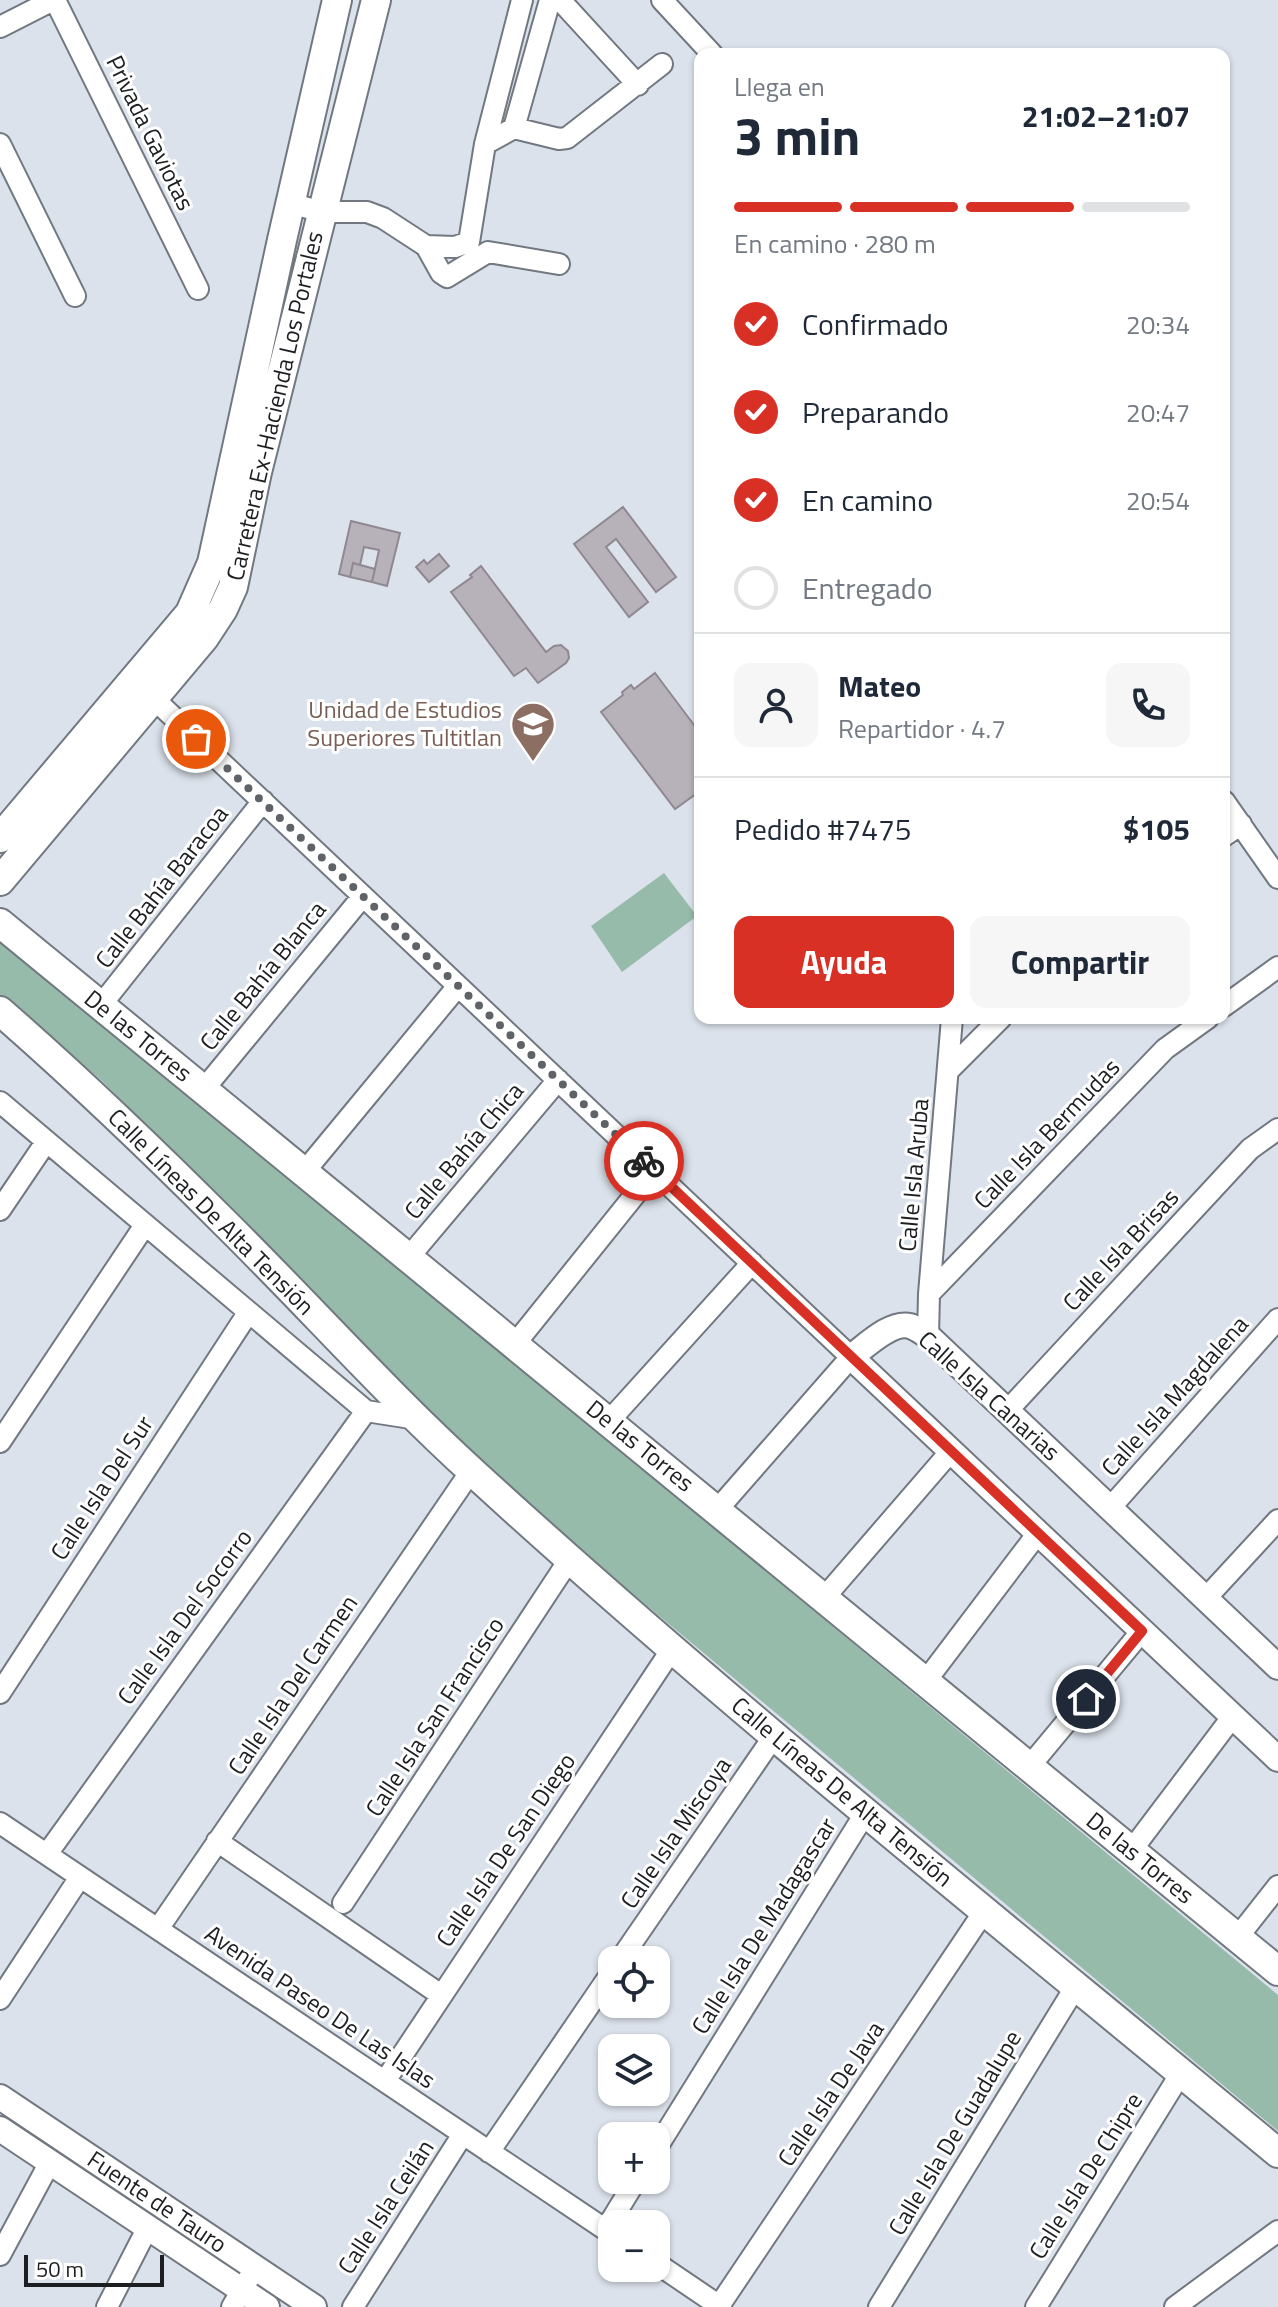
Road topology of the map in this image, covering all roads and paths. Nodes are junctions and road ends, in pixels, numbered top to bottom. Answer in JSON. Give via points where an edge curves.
{"nodes":[{"id":1,"x":54,"y":0,"type":"edge"},
{"id":2,"x":337,"y":0,"type":"edge"},
{"id":3,"x":376,"y":0,"type":"edge"},
{"id":4,"x":522,"y":0,"type":"edge"},
{"id":5,"x":550,"y":0,"type":"edge"},
{"id":6,"x":560,"y":0,"type":"edge"},
{"id":7,"x":662,"y":0,"type":"edge"},
{"id":8,"x":0,"y":27,"type":"edge"},
{"id":9,"x":706,"y":48,"type":"edge"},
{"id":10,"x":662,"y":64,"type":"dead end"},
{"id":11,"x":638,"y":85,"type":"junction"},
{"id":12,"x":514,"y":128,"type":"junction"},
{"id":13,"x":0,"y":144,"type":"edge"},
{"id":14,"x":485,"y":144,"type":"junction"},
{"id":15,"x":291,"y":203,"type":"junction"},
{"id":16,"x":321,"y":212,"type":"junction"},
{"id":17,"x":282,"y":240,"type":"junction"},
{"id":18,"x":469,"y":242,"type":"junction"},
{"id":19,"x":313,"y":245,"type":"junction"},
{"id":20,"x":426,"y":246,"type":"junction"},
{"id":21,"x":488,"y":252,"type":"junction"},
{"id":22,"x":559,"y":264,"type":"dead end"},
{"id":23,"x":198,"y":289,"type":"dead end"},
{"id":24,"x":75,"y":296,"type":"dead end"},
{"id":25,"x":140,"y":690,"type":"junction"},
{"id":26,"x":263,"y":801,"type":"junction"},
{"id":27,"x":1230,"y":809,"type":"edge"},
{"id":28,"x":1241,"y":824,"type":"junction"},
{"id":29,"x":4,"y":830,"type":"edge"},
{"id":30,"x":1230,"y":832,"type":"edge"},
{"id":31,"x":1278,"y":878,"type":"edge"},
{"id":32,"x":0,"y":881,"type":"edge"},
{"id":33,"x":363,"y":896,"type":"junction"},
{"id":34,"x":0,"y":923,"type":"edge"},
{"id":35,"x":1278,"y":967,"type":"edge"},
{"id":36,"x":458,"y":986,"type":"junction"},
{"id":37,"x":1230,"y":1002,"type":"edge"},
{"id":38,"x":101,"y":1005,"type":"junction"},
{"id":39,"x":0,"y":1011,"type":"edge"},
{"id":40,"x":952,"y":1024,"type":"edge"},
{"id":41,"x":995,"y":1024,"type":"edge"},
{"id":42,"x":1200,"y":1024,"type":"edge"},
{"id":43,"x":949,"y":1070,"type":"junction"},
{"id":44,"x":558,"y":1080,"type":"junction"},
{"id":45,"x":204,"y":1089,"type":"junction"},
{"id":46,"x":0,"y":1102,"type":"edge"},
{"id":47,"x":1278,"y":1129,"type":"edge"},
{"id":48,"x":46,"y":1142,"type":"junction"},
{"id":49,"x":305,"y":1171,"type":"junction"},
{"id":50,"x":654,"y":1171,"type":"junction"},
{"id":51,"x":0,"y":1210,"type":"edge"},
{"id":52,"x":145,"y":1225,"type":"junction"},
{"id":53,"x":409,"y":1257,"type":"junction"},
{"id":54,"x":752,"y":1263,"type":"junction"},
{"id":55,"x":929,"y":1294,"type":"junction"},
{"id":56,"x":248,"y":1313,"type":"junction"},
{"id":57,"x":1278,"y":1319,"type":"edge"},
{"id":58,"x":928,"y":1336,"type":"junction"},
{"id":59,"x":515,"y":1344,"type":"junction"},
{"id":60,"x":851,"y":1357,"type":"junction"},
{"id":61,"x":366,"y":1411,"type":"junction"},
{"id":62,"x":1007,"y":1411,"type":"junction"},
{"id":63,"x":417,"y":1419,"type":"junction"},
{"id":64,"x":609,"y":1421,"type":"junction"},
{"id":65,"x":0,"y":1442,"type":"edge"},
{"id":66,"x":951,"y":1451,"type":"junction"},
{"id":67,"x":471,"y":1471,"type":"junction"},
{"id":68,"x":1110,"y":1508,"type":"junction"},
{"id":69,"x":717,"y":1510,"type":"junction"},
{"id":70,"x":1278,"y":1520,"type":"edge"},
{"id":71,"x":1038,"y":1533,"type":"junction"},
{"id":72,"x":569,"y":1560,"type":"junction"},
{"id":73,"x":824,"y":1598,"type":"junction"},
{"id":74,"x":1206,"y":1598,"type":"junction"},
{"id":75,"x":1142,"y":1631,"type":"junction"},
{"id":76,"x":672,"y":1649,"type":"junction"},
{"id":77,"x":1278,"y":1667,"type":"edge"},
{"id":78,"x":925,"y":1682,"type":"junction"},
{"id":79,"x":0,"y":1693,"type":"edge"},
{"id":80,"x":1233,"y":1716,"type":"junction"},
{"id":81,"x":774,"y":1736,"type":"junction"},
{"id":82,"x":1278,"y":1759,"type":"edge"},
{"id":83,"x":1029,"y":1767,"type":"junction"},
{"id":84,"x":866,"y":1812,"type":"junction"},
{"id":85,"x":0,"y":1823,"type":"edge"},
{"id":86,"x":217,"y":1841,"type":"junction"},
{"id":87,"x":1131,"y":1851,"type":"junction"},
{"id":88,"x":47,"y":1854,"type":"junction"},
{"id":89,"x":80,"y":1877,"type":"junction"},
{"id":90,"x":1278,"y":1886,"type":"edge"},
{"id":91,"x":343,"y":1903,"type":"dead end"},
{"id":92,"x":985,"y":1910,"type":"junction"},
{"id":93,"x":158,"y":1929,"type":"junction"},
{"id":94,"x":1237,"y":1938,"type":"junction"},
{"id":95,"x":630,"y":1946,"type":"edge"},
{"id":96,"x":1278,"y":1971,"type":"edge"},
{"id":97,"x":1076,"y":1986,"type":"junction"},
{"id":98,"x":598,"y":1992,"type":"edge"},
{"id":99,"x":441,"y":1995,"type":"junction"},
{"id":100,"x":0,"y":1999,"type":"edge"},
{"id":101,"x":1181,"y":2073,"type":"junction"},
{"id":102,"x":385,"y":2081,"type":"junction"},
{"id":103,"x":0,"y":2097,"type":"edge"},
{"id":104,"x":670,"y":2127,"type":"edge"},
{"id":105,"x":0,"y":2129,"type":"edge"},
{"id":106,"x":463,"y":2134,"type":"junction"},
{"id":107,"x":489,"y":2152,"type":"junction"},
{"id":108,"x":1278,"y":2153,"type":"edge"},
{"id":109,"x":50,"y":2162,"type":"junction"},
{"id":110,"x":598,"y":2225,"type":"edge"},
{"id":111,"x":148,"y":2227,"type":"junction"},
{"id":112,"x":1278,"y":2231,"type":"edge"},
{"id":113,"x":0,"y":2255,"type":"edge"},
{"id":114,"x":256,"y":2268,"type":"junction"},
{"id":115,"x":670,"y":2272,"type":"edge"},
{"id":116,"x":237,"y":2298,"type":"edge"},
{"id":117,"x":720,"y":2306,"type":"edge"},
{"id":118,"x":107,"y":2307,"type":"edge"},
{"id":119,"x":267,"y":2307,"type":"edge"},
{"id":120,"x":314,"y":2307,"type":"edge"},
{"id":121,"x":353,"y":2307,"type":"edge"},
{"id":122,"x":879,"y":2307,"type":"edge"},
{"id":123,"x":1036,"y":2307,"type":"edge"},
{"id":124,"x":1175,"y":2307,"type":"edge"}],
"edges":[{"from":1,"to":8,"type":"street"},
{"from":1,"to":23,"type":"street","name":"Privada Gaviotas"},
{"from":2,"to":15,"type":"main road","name":"Carretera Ex-Hacienda Los Portales"},
{"from":3,"to":16,"type":"main road","name":"Carretera Ex-Hacienda Los Portales"},
{"from":4,"to":14,"type":"street"},
{"from":5,"to":12,"type":"street"},
{"from":6,"to":11,"type":"street"},
{"from":7,"to":9,"type":"street"},
{"from":10,"to":11,"type":"street"},
{"from":11,"to":12,"type":"street","via":[[567,138]]},
{"from":12,"to":14,"type":"street"},
{"from":13,"to":24,"type":"street"},
{"from":14,"to":18,"type":"street"},
{"from":15,"to":16,"type":"street"},
{"from":15,"to":17,"type":"main road","name":"Carretera Ex-Hacienda Los Portales"},
{"from":16,"to":19,"type":"main road","name":"Carretera Ex-Hacienda Los Portales"},
{"from":16,"to":20,"type":"street","via":[[367,212]]},
{"from":17,"to":19,"type":"street"},
{"from":17,"to":25,"type":"main road","name":"Carretera Ex-Hacienda Los Portales","via":[[212,563],[190,613]]},
{"from":18,"to":20,"type":"street"},
{"from":18,"to":21,"type":"street"},
{"from":19,"to":25,"type":"main road","name":"Carretera Ex-Hacienda Los Portales","via":[[233,587],[204,638]]},
{"from":20,"to":21,"type":"street","via":[[447,277]]},
{"from":21,"to":22,"type":"street"},
{"from":25,"to":26,"type":"street"},
{"from":25,"to":29,"type":"main road","name":"Carretera Ex-Hacienda Los Portales"},
{"from":25,"to":32,"type":"main road","name":"Carretera Ex-Hacienda Los Portales"},
{"from":26,"to":33,"type":"street"},
{"from":26,"to":38,"type":"street","name":"Calle Bahía Baracoa"},
{"from":27,"to":28,"type":"street"},
{"from":28,"to":30,"type":"street"},
{"from":28,"to":31,"type":"street"},
{"from":33,"to":36,"type":"street"},
{"from":33,"to":45,"type":"street","name":"Calle Bahía Blanca"},
{"from":34,"to":38,"type":"main road","name":"De las Torres"},
{"from":35,"to":37,"type":"street"},
{"from":36,"to":44,"type":"street"},
{"from":36,"to":49,"type":"street"},
{"from":38,"to":45,"type":"main road","name":"De las Torres"},
{"from":39,"to":63,"type":"main road","name":"Calle Líneas De Alta Tensión","via":[[229,1226]]},
{"from":40,"to":43,"type":"street","name":"Calle Isla Aruba"},
{"from":41,"to":43,"type":"street"},
{"from":42,"to":55,"type":"street","name":"Calle Isla Bermudas","via":[[1165,1049]]},
{"from":43,"to":55,"type":"street","name":"Calle Isla Aruba"},
{"from":44,"to":50,"type":"street"},
{"from":44,"to":53,"type":"street","name":"Calle Bahía Chica"},
{"from":45,"to":49,"type":"main road","name":"De las Torres"},
{"from":46,"to":48,"type":"street","name":"Calle Líneas De Alta Tensión"},
{"from":47,"to":62,"type":"street","name":"Calle Isla Brisas","via":[[1250,1149]]},
{"from":48,"to":51,"type":"street"},
{"from":48,"to":52,"type":"street","name":"Calle Líneas De Alta Tensión"},
{"from":49,"to":53,"type":"main road","name":"De las Torres"},
{"from":50,"to":54,"type":"street"},
{"from":50,"to":59,"type":"street"},
{"from":52,"to":56,"type":"street","name":"Calle Líneas De Alta Tensión"},
{"from":52,"to":65,"type":"street"},
{"from":53,"to":59,"type":"main road","name":"De las Torres"},
{"from":54,"to":60,"type":"street"},
{"from":54,"to":64,"type":"street"},
{"from":55,"to":58,"type":"street","name":"Calle Isla Aruba"},
{"from":56,"to":61,"type":"street","name":"Calle Líneas De Alta Tensión"},
{"from":56,"to":79,"type":"street","name":"Calle Isla Del Sur"},
{"from":57,"to":68,"type":"street","name":"Calle Isla Magdalena"},
{"from":58,"to":60,"type":"street","name":"Calle Isla Canarias","via":[[903,1326]]},
{"from":58,"to":62,"type":"street","name":"Calle Isla Canarias"},
{"from":59,"to":64,"type":"main road","name":"De las Torres"},
{"from":60,"to":66,"type":"street"},
{"from":60,"to":69,"type":"street"},
{"from":61,"to":63,"type":"street"},
{"from":61,"to":88,"type":"street","name":"Calle Isla Del Socorro"},
{"from":62,"to":68,"type":"street","name":"Calle Isla Canarias"},
{"from":63,"to":67,"type":"main road","name":"Calle Líneas De Alta Tensión"},
{"from":64,"to":69,"type":"main road","name":"De las Torres"},
{"from":66,"to":71,"type":"street"},
{"from":66,"to":73,"type":"street"},
{"from":67,"to":72,"type":"main road","name":"Calle Líneas De Alta Tensión"},
{"from":67,"to":86,"type":"street","name":"Calle Isla Del Carmen"},
{"from":68,"to":74,"type":"street","name":"Calle Isla Canarias"},
{"from":69,"to":73,"type":"main road","name":"De las Torres"},
{"from":70,"to":74,"type":"street"},
{"from":71,"to":75,"type":"street"},
{"from":71,"to":78,"type":"street"},
{"from":72,"to":76,"type":"main road","name":"Calle Líneas De Alta Tensión"},
{"from":72,"to":91,"type":"street","name":"Calle Isla San Francisco"},
{"from":73,"to":78,"type":"main road","name":"De las Torres"},
{"from":74,"to":77,"type":"street","name":"Calle Isla Canarias"},
{"from":75,"to":80,"type":"street"},
{"from":75,"to":83,"type":"street"},
{"from":76,"to":81,"type":"main road","name":"Calle Líneas De Alta Tensión"},
{"from":76,"to":99,"type":"street","name":"Calle Isla De San Diego"},
{"from":78,"to":83,"type":"main road","name":"De las Torres"},
{"from":80,"to":82,"type":"street"},
{"from":80,"to":87,"type":"street"},
{"from":81,"to":84,"type":"main road","name":"Calle Líneas De Alta Tensión"},
{"from":81,"to":95,"type":"street","name":"Calle Isla Miscoya"},
{"from":83,"to":87,"type":"main road","name":"De las Torres"},
{"from":84,"to":92,"type":"main road","name":"Calle Líneas De Alta Tensión"},
{"from":84,"to":104,"type":"street","name":"Calle Isla De Madagascar"},
{"from":85,"to":88,"type":"street","name":"Avenida Paseo De Las Islas"},
{"from":86,"to":93,"type":"street","name":"Calle Isla Del Carmen"},
{"from":86,"to":99,"type":"street"},
{"from":87,"to":94,"type":"main road","name":"De las Torres"},
{"from":88,"to":89,"type":"street","name":"Avenida Paseo De Las Islas"},
{"from":89,"to":93,"type":"street","name":"Avenida Paseo De Las Islas"},
{"from":89,"to":100,"type":"street"},
{"from":90,"to":94,"type":"street"},
{"from":92,"to":97,"type":"main road","name":"Calle Líneas De Alta Tensión"},
{"from":92,"to":117,"type":"street","name":"Calle Isla De Java"},
{"from":93,"to":102,"type":"street","name":"Avenida Paseo De Las Islas"},
{"from":94,"to":96,"type":"main road","name":"De las Torres"},
{"from":97,"to":101,"type":"main road","name":"Calle Líneas De Alta Tensión"},
{"from":97,"to":122,"type":"street","name":"Calle Isla De Guadalupe"},
{"from":98,"to":107,"type":"street"},
{"from":99,"to":102,"type":"street","name":"Calle Isla De San Diego"},
{"from":101,"to":108,"type":"main road","name":"Calle Líneas De Alta Tensión"},
{"from":101,"to":123,"type":"street","name":"Calle Isla De Chipre"},
{"from":102,"to":106,"type":"street","name":"Avenida Paseo De Las Islas"},
{"from":103,"to":114,"type":"street","name":"Fuente de Tauro"},
{"from":105,"to":109,"type":"street"},
{"from":106,"to":107,"type":"street","name":"Avenida Paseo De Las Islas"},
{"from":106,"to":121,"type":"street","name":"Calle Isla Ceilán"},
{"from":107,"to":110,"type":"street","name":"Avenida Paseo De Las Islas"},
{"from":109,"to":111,"type":"street"},
{"from":109,"to":113,"type":"street"},
{"from":111,"to":116,"type":"street"},
{"from":111,"to":118,"type":"street"},
{"from":112,"to":124,"type":"street"},
{"from":114,"to":116,"type":"street"},
{"from":114,"to":120,"type":"street","name":"Fuente de Tauro"},
{"from":115,"to":117,"type":"street"},
{"from":116,"to":119,"type":"street"}]}
